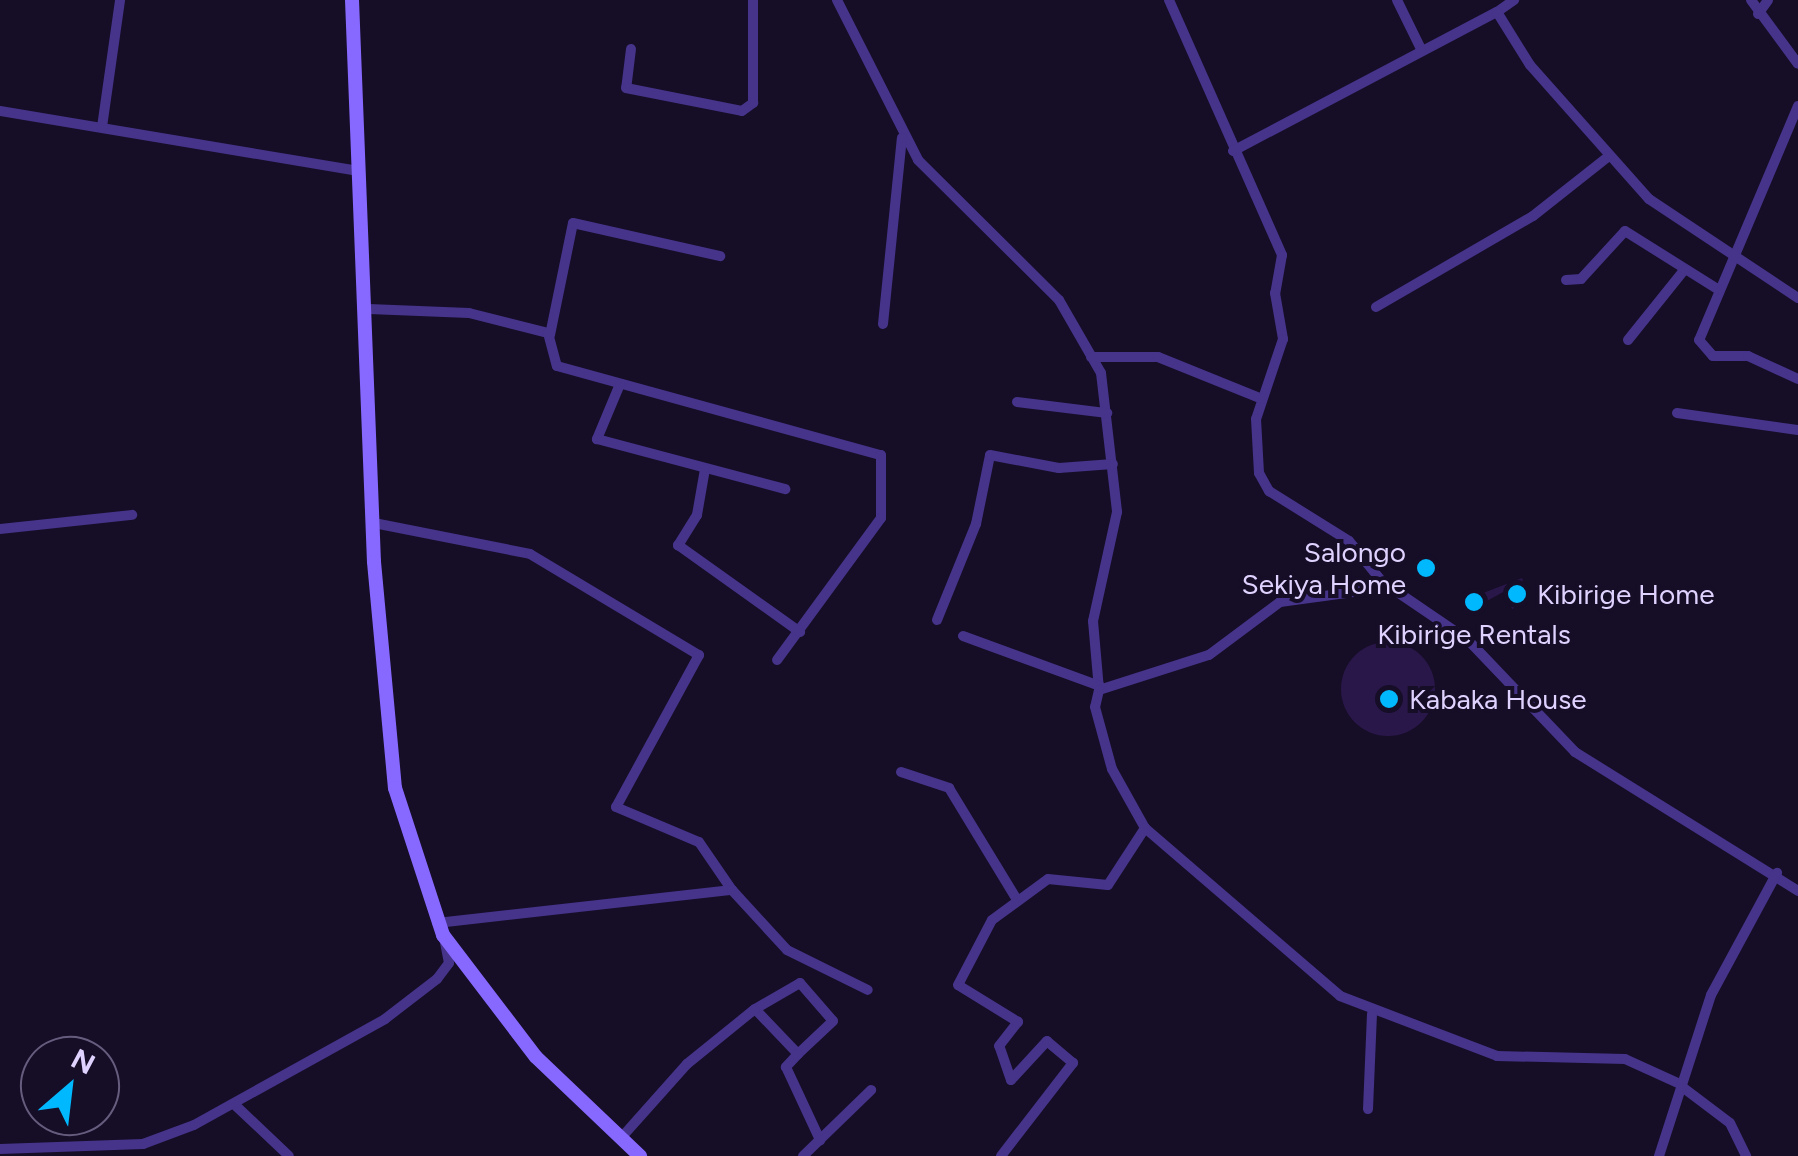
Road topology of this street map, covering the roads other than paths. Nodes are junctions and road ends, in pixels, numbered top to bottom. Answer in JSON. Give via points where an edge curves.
{"nodes":[{"id":1,"x":120,"y":0,"type":"edge"},
{"id":2,"x":352,"y":0,"type":"edge"},
{"id":3,"x":753,"y":0,"type":"edge"},
{"id":4,"x":837,"y":0,"type":"edge"},
{"id":5,"x":1170,"y":0,"type":"edge"},
{"id":6,"x":1398,"y":0,"type":"edge"},
{"id":7,"x":1514,"y":0,"type":"edge"},
{"id":8,"x":1751,"y":0,"type":"edge"},
{"id":9,"x":1768,"y":0,"type":"edge"},
{"id":10,"x":1497,"y":12,"type":"junction"},
{"id":11,"x":1758,"y":14,"type":"junction"},
{"id":12,"x":631,"y":49,"type":"dead end"},
{"id":13,"x":1421,"y":49,"type":"junction"},
{"id":14,"x":1798,"y":64,"type":"edge"},
{"id":15,"x":1798,"y":106,"type":"edge"},
{"id":16,"x":0,"y":110,"type":"edge"},
{"id":17,"x":102,"y":127,"type":"junction"},
{"id":18,"x":902,"y":137,"type":"junction"},
{"id":19,"x":1233,"y":151,"type":"junction"},
{"id":20,"x":1609,"y":156,"type":"junction"},
{"id":21,"x":354,"y":170,"type":"junction"},
{"id":22,"x":1737,"y":252,"type":"junction"},
{"id":23,"x":720,"y":256,"type":"dead end"},
{"id":24,"x":1684,"y":270,"type":"junction"},
{"id":25,"x":1566,"y":280,"type":"dead end"},
{"id":26,"x":1719,"y":290,"type":"junction"},
{"id":27,"x":1798,"y":298,"type":"edge"},
{"id":28,"x":1376,"y":307,"type":"dead end"},
{"id":29,"x":369,"y":309,"type":"junction"},
{"id":30,"x":883,"y":324,"type":"dead end"},
{"id":31,"x":550,"y":335,"type":"junction"},
{"id":32,"x":1628,"y":340,"type":"dead end"},
{"id":33,"x":1091,"y":357,"type":"junction"},
{"id":34,"x":1798,"y":379,"type":"edge"},
{"id":35,"x":620,"y":384,"type":"junction"},
{"id":36,"x":1262,"y":399,"type":"junction"},
{"id":37,"x":1017,"y":402,"type":"dead end"},
{"id":38,"x":1677,"y":412,"type":"dead end"},
{"id":39,"x":1107,"y":413,"type":"junction"},
{"id":40,"x":1798,"y":430,"type":"edge"},
{"id":41,"x":1113,"y":464,"type":"junction"},
{"id":42,"x":705,"y":469,"type":"junction"},
{"id":43,"x":784,"y":489,"type":"dead end"},
{"id":44,"x":132,"y":515,"type":"dead end"},
{"id":45,"x":374,"y":523,"type":"junction"},
{"id":46,"x":0,"y":529,"type":"edge"},
{"id":47,"x":1390,"y":587,"type":"junction"},
{"id":48,"x":937,"y":620,"type":"dead end"},
{"id":49,"x":800,"y":632,"type":"junction"},
{"id":50,"x":964,"y":636,"type":"dead end"},
{"id":51,"x":777,"y":660,"type":"dead end"},
{"id":52,"x":1099,"y":688,"type":"junction"},
{"id":53,"x":900,"y":772,"type":"dead end"},
{"id":54,"x":1145,"y":828,"type":"junction"},
{"id":55,"x":1777,"y":873,"type":"junction"},
{"id":56,"x":1797,"y":888,"type":"edge"},
{"id":57,"x":732,"y":890,"type":"junction"},
{"id":58,"x":1017,"y":900,"type":"junction"},
{"id":59,"x":440,"y":929,"type":"junction"},
{"id":60,"x":868,"y":990,"type":"dead end"},
{"id":61,"x":755,"y":1009,"type":"junction"},
{"id":62,"x":1372,"y":1014,"type":"junction"},
{"id":63,"x":798,"y":1054,"type":"junction"},
{"id":64,"x":1680,"y":1084,"type":"junction"},
{"id":65,"x":871,"y":1090,"type":"dead end"},
{"id":66,"x":235,"y":1105,"type":"junction"},
{"id":67,"x":1368,"y":1108,"type":"dead end"},
{"id":68,"x":621,"y":1138,"type":"junction"},
{"id":69,"x":820,"y":1140,"type":"junction"},
{"id":70,"x":0,"y":1149,"type":"edge"},
{"id":71,"x":18,"y":1154,"type":"edge"},
{"id":72,"x":289,"y":1156,"type":"edge"},
{"id":73,"x":640,"y":1156,"type":"edge"},
{"id":74,"x":803,"y":1156,"type":"edge"},
{"id":75,"x":1001,"y":1156,"type":"edge"},
{"id":76,"x":1659,"y":1156,"type":"edge"},
{"id":77,"x":1746,"y":1156,"type":"edge"}],
"edges":[{"from":1,"to":17,"type":"street"},
{"from":2,"to":21,"type":"street"},
{"from":3,"to":12,"type":"street","via":[[753,103],[742,111],[626,88]]},
{"from":4,"to":18,"type":"street"},
{"from":5,"to":19,"type":"street"},
{"from":6,"to":13,"type":"street"},
{"from":7,"to":10,"type":"street"},
{"from":8,"to":11,"type":"street"},
{"from":9,"to":11,"type":"street"},
{"from":10,"to":13,"type":"street"},
{"from":10,"to":20,"type":"street"},
{"from":11,"to":14,"type":"street"},
{"from":13,"to":19,"type":"street"},
{"from":15,"to":22,"type":"street"},
{"from":16,"to":17,"type":"street"},
{"from":17,"to":21,"type":"street"},
{"from":18,"to":30,"type":"street"},
{"from":18,"to":33,"type":"street","via":[[1059,300]]},
{"from":19,"to":36,"type":"street","via":[[1282,255],[1275,285],[1283,339]]},
{"from":20,"to":22,"type":"street","via":[[1648,199]]},
{"from":20,"to":28,"type":"street","via":[[1533,216]]},
{"from":21,"to":29,"type":"street"},
{"from":22,"to":26,"type":"street"},
{"from":22,"to":27,"type":"street"},
{"from":23,"to":31,"type":"street","via":[[573,223]]},
{"from":24,"to":25,"type":"street","via":[[1625,231],[1581,279]]},
{"from":24,"to":26,"type":"street"},
{"from":24,"to":32,"type":"street"},
{"from":26,"to":34,"type":"street","via":[[1700,332],[1704,350]]},
{"from":29,"to":31,"type":"street","via":[[469,313]]},
{"from":29,"to":45,"type":"street"},
{"from":31,"to":35,"type":"street","via":[[555,365]]},
{"from":33,"to":36,"type":"street","via":[[1158,357]]},
{"from":33,"to":39,"type":"street"},
{"from":35,"to":42,"type":"street","via":[[597,439]]},
{"from":35,"to":49,"type":"street","via":[[842,437],[884,457],[882,518]]},
{"from":36,"to":47,"type":"street","via":[[1255,429],[1263,482],[1349,541]]},
{"from":37,"to":39,"type":"street"},
{"from":38,"to":40,"type":"street"},
{"from":39,"to":41,"type":"street"},
{"from":41,"to":48,"type":"street","via":[[1059,468],[990,456],[976,524]]},
{"from":41,"to":52,"type":"street","via":[[1113,550],[1093,621]]},
{"from":42,"to":43,"type":"street"},
{"from":42,"to":49,"type":"street","via":[[697,516],[678,545]]},
{"from":44,"to":46,"type":"street"},
{"from":45,"to":57,"type":"street","via":[[530,554],[699,656],[616,807],[700,842]]},
{"from":45,"to":59,"type":"street","via":[[395,788]]},
{"from":47,"to":52,"type":"street","via":[[1280,602],[1209,655]]},
{"from":47,"to":55,"type":"street","via":[[1468,640],[1574,752]]},
{"from":49,"to":51,"type":"street"},
{"from":50,"to":52,"type":"street"},
{"from":52,"to":54,"type":"street","via":[[1095,707],[1112,770]]},
{"from":53,"to":58,"type":"street","via":[[949,788]]},
{"from":54,"to":58,"type":"street","via":[[1108,885],[1048,878]]},
{"from":54,"to":62,"type":"street"},
{"from":55,"to":56,"type":"street"},
{"from":55,"to":64,"type":"street","via":[[1727,957]]},
{"from":57,"to":59,"type":"street"},
{"from":57,"to":60,"type":"street","via":[[787,950]]},
{"from":58,"to":75,"type":"street","via":[[992,920],[958,985],[1018,1022],[999,1046],[1011,1080],[1047,1041],[1073,1062]]},
{"from":59,"to":66,"type":"street","via":[[448,962],[438,980]]},
{"from":59,"to":68,"type":"street","via":[[536,1057]]},
{"from":61,"to":63,"type":"street"},
{"from":61,"to":63,"type":"street","via":[[800,983],[833,1021]]},
{"from":61,"to":68,"type":"street","via":[[687,1064]]},
{"from":62,"to":64,"type":"street","via":[[1497,1056],[1625,1059]]},
{"from":62,"to":67,"type":"street"},
{"from":63,"to":69,"type":"street","via":[[786,1066]]},
{"from":64,"to":76,"type":"street"},
{"from":64,"to":77,"type":"street","via":[[1730,1123]]},
{"from":65,"to":69,"type":"street"},
{"from":66,"to":71,"type":"street","via":[[143,1144]]},
{"from":66,"to":72,"type":"street"},
{"from":68,"to":73,"type":"street"},
{"from":69,"to":74,"type":"street"},
{"from":70,"to":71,"type":"street"}]}
